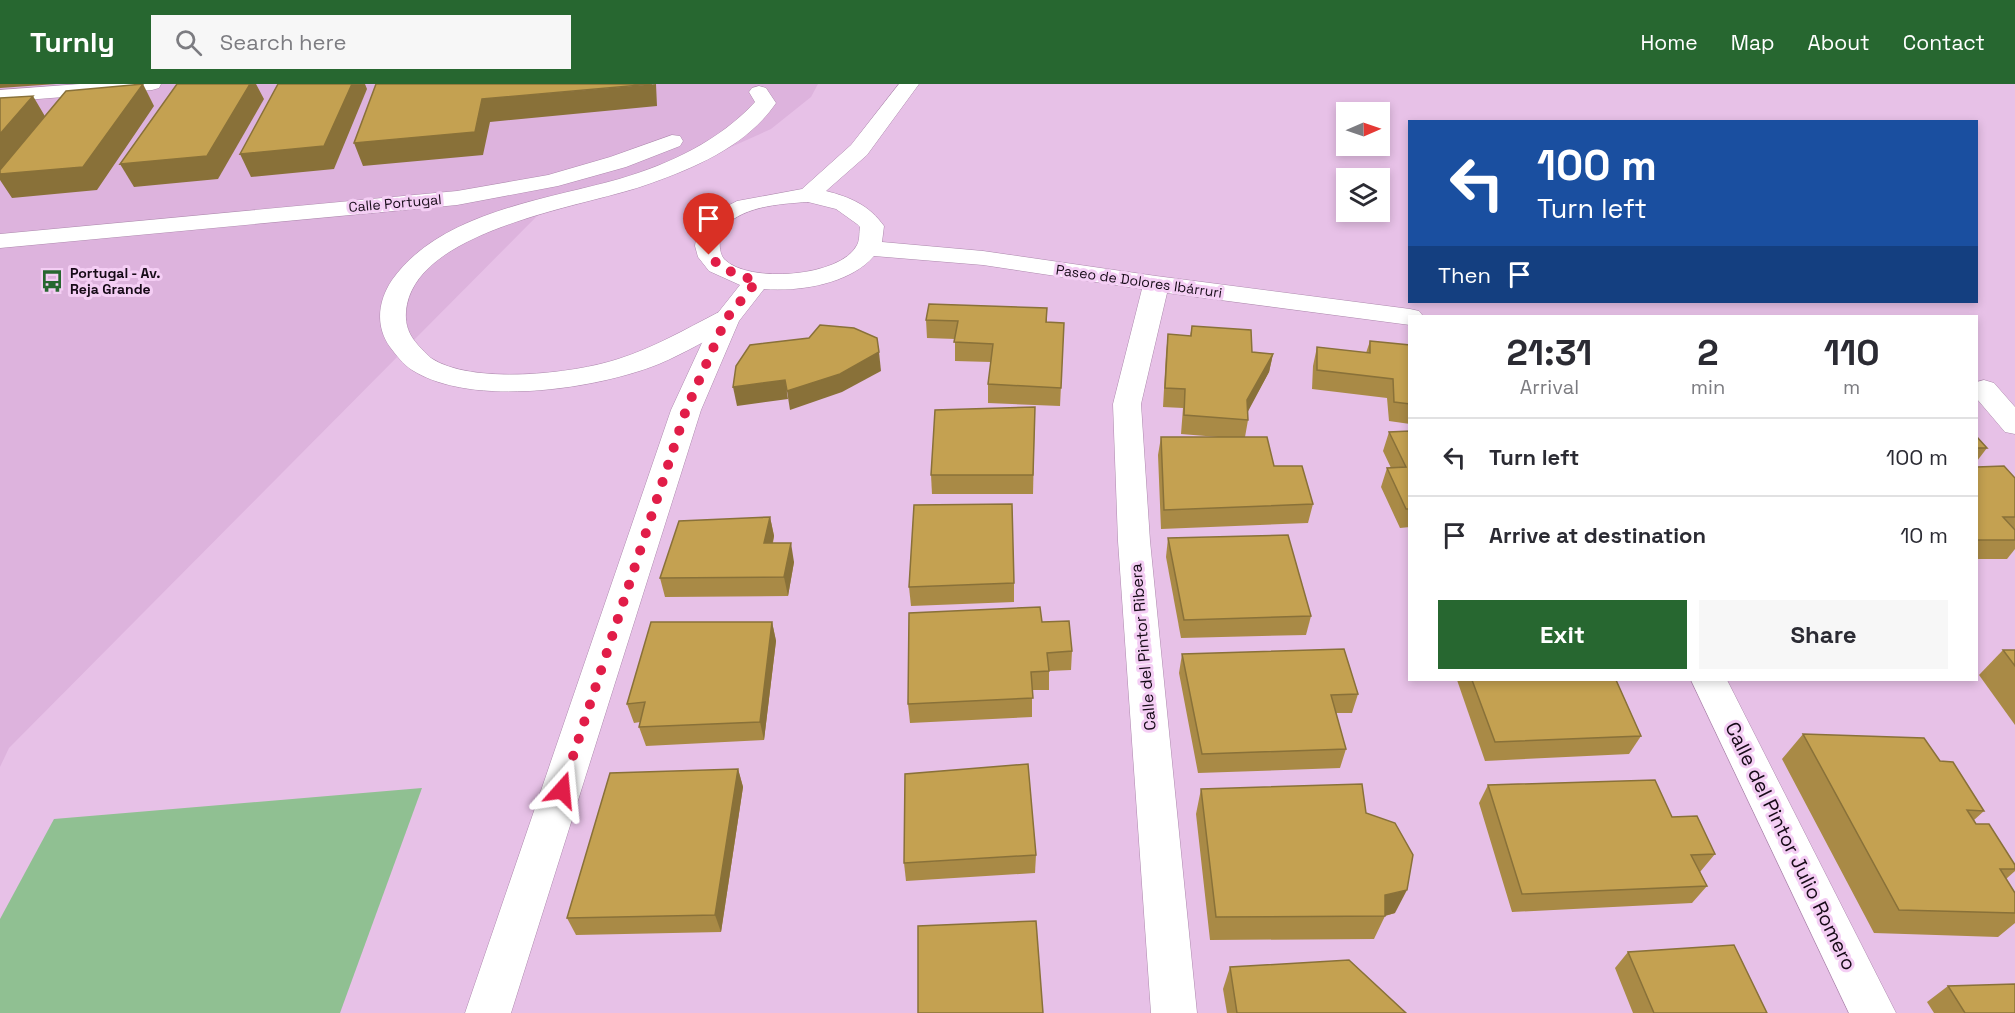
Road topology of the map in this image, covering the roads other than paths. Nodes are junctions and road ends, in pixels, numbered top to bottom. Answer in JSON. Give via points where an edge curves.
{"nodes":[{"id":1,"x":152,"y":84,"type":"edge"},
{"id":2,"x":909,"y":84,"type":"edge"},
{"id":3,"x":762,"y":88,"type":"edge"},
{"id":4,"x":0,"y":96,"type":"edge"},
{"id":5,"x":717,"y":119,"type":"dead end"},
{"id":6,"x":689,"y":134,"type":"dead end"},
{"id":7,"x":808,"y":195,"type":"junction"},
{"id":8,"x":0,"y":241,"type":"edge"},
{"id":9,"x":868,"y":248,"type":"junction"},
{"id":10,"x":757,"y":281,"type":"junction"},
{"id":11,"x":1156,"y":284,"type":"junction"},
{"id":12,"x":1408,"y":316,"type":"edge"},
{"id":13,"x":726,"y":319,"type":"junction"},
{"id":14,"x":1980,"y":388,"type":"edge"},
{"id":15,"x":2015,"y":393,"type":"edge"},
{"id":16,"x":2015,"y":425,"type":"edge"},
{"id":17,"x":1709,"y":681,"type":"edge"},
{"id":18,"x":488,"y":1013,"type":"edge"},
{"id":19,"x":1174,"y":1013,"type":"edge"},
{"id":20,"x":1873,"y":1013,"type":"edge"}],
"edges":[{"from":1,"to":4,"type":"lane"},
{"from":2,"to":7,"type":"street","via":[[859,150]]},
{"from":3,"to":5,"type":"street"},
{"from":3,"to":13,"type":"street","via":[[766,103],[737,132],[695,155],[633,181],[468,231],[428,255],[403,284],[391,316],[398,340],[422,364],[456,378],[508,383],[605,371],[648,358]]},
{"from":6,"to":8,"type":"street","name":"Calle Portugal","via":[[618,162],[550,182],[457,198]]},
{"from":7,"to":9,"type":"street","via":[[849,205],[863,213],[872,226]]},
{"from":7,"to":10,"type":"street","via":[[772,198],[740,207],[712,228],[706,240],[709,255],[717,265]]},
{"from":9,"to":10,"type":"street","via":[[852,263],[828,274]]},
{"from":9,"to":11,"type":"street","name":"Paseo de Dolores Ibárruri","via":[[983,258]]},
{"from":10,"to":13,"type":"street"},
{"from":11,"to":12,"type":"street","name":"Paseo de Dolores Ibárruri"},
{"from":11,"to":19,"type":"street","name":"Calle del Pintor Ribera","via":[[1127,404],[1134,541]]},
{"from":13,"to":18,"type":"street","via":[[686,410]]},
{"from":14,"to":15,"type":"street"},
{"from":14,"to":16,"type":"street"},
{"from":17,"to":20,"type":"street","name":"Calle del Pintor Julio Romero"}]}
